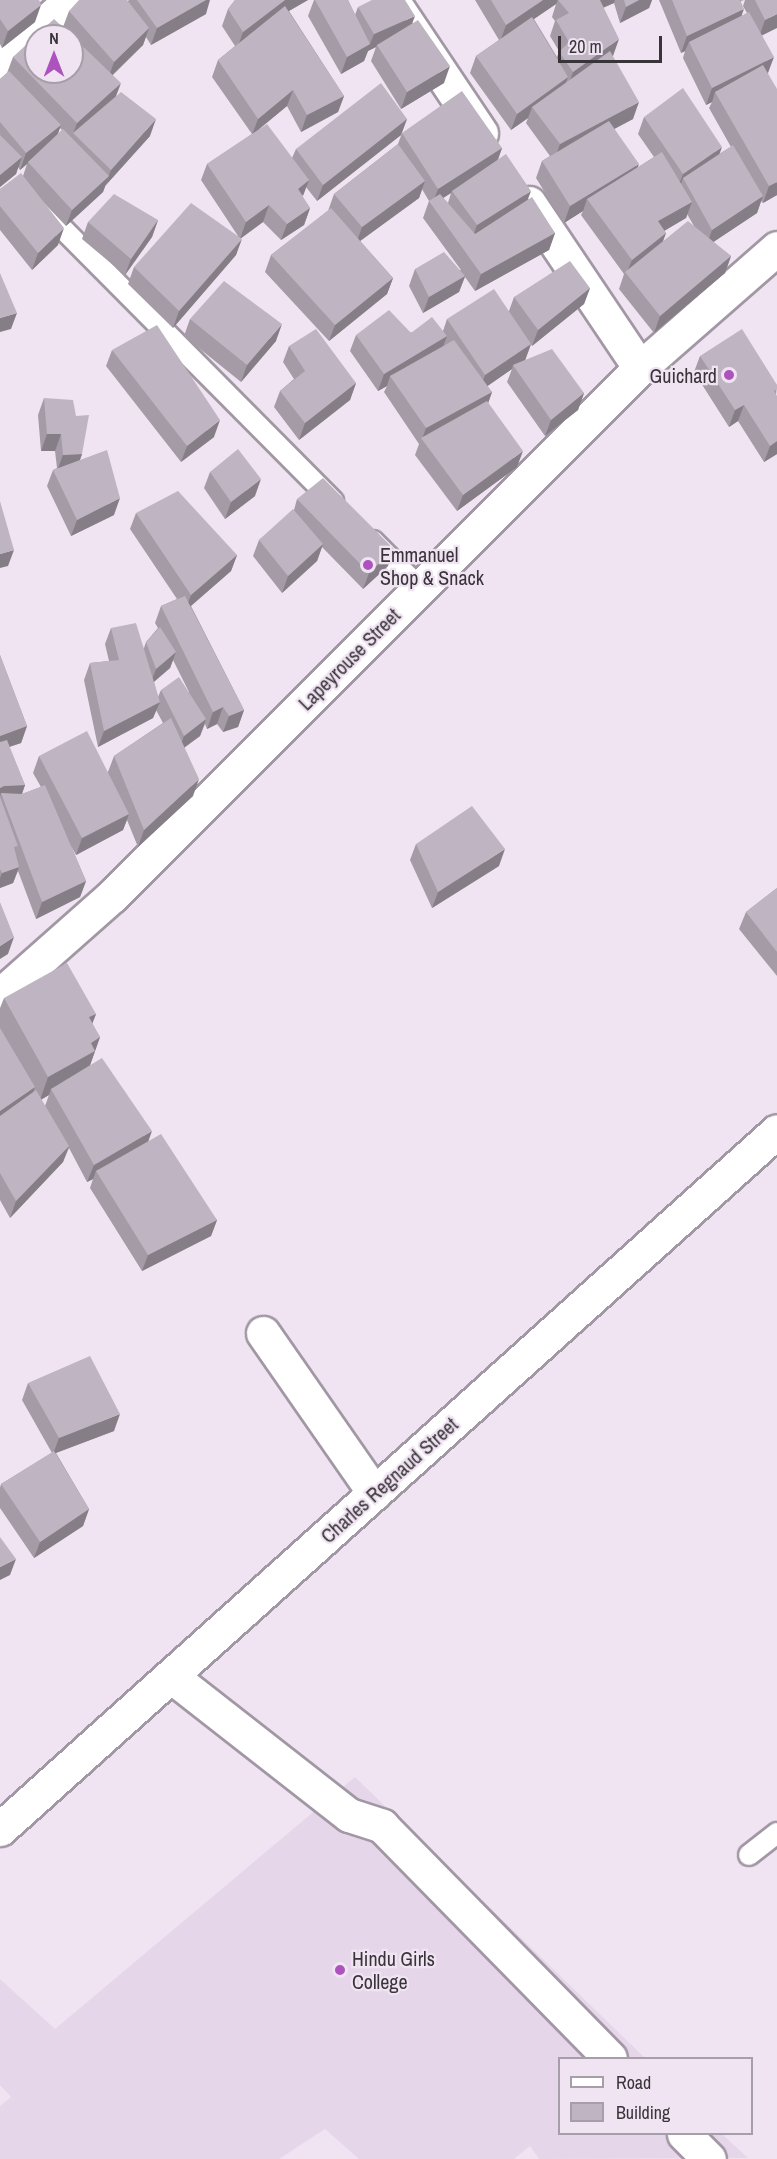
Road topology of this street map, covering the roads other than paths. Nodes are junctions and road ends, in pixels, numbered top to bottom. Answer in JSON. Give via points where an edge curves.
{"nodes":[{"id":1,"x":70,"y":0,"type":"edge"},
{"id":2,"x":392,"y":0,"type":"edge"},
{"id":3,"x":0,"y":64,"type":"edge"},
{"id":4,"x":28,"y":194,"type":"edge"},
{"id":5,"x":774,"y":257,"type":"edge"},
{"id":6,"x":640,"y":368,"type":"junction"},
{"id":7,"x":345,"y":513,"type":"edge"},
{"id":8,"x":361,"y":529,"type":"edge"},
{"id":9,"x":420,"y":588,"type":"junction"},
{"id":10,"x":0,"y":995,"type":"edge"},
{"id":11,"x":777,"y":1131,"type":"edge"},
{"id":12,"x":264,"y":1333,"type":"dead end"},
{"id":13,"x":374,"y":1493,"type":"junction"},
{"id":14,"x":171,"y":1676,"type":"junction"},
{"id":15,"x":0,"y":1829,"type":"edge"},
{"id":16,"x":777,"y":1833,"type":"edge"},
{"id":17,"x":749,"y":1855,"type":"dead end"},
{"id":18,"x":609,"y":2057,"type":"edge"},
{"id":19,"x":686,"y":2135,"type":"edge"},
{"id":20,"x":709,"y":2159,"type":"edge"}],
"edges":[{"from":1,"to":3,"type":"street"},
{"from":2,"to":6,"type":"street"},
{"from":4,"to":7,"type":"lane"},
{"from":5,"to":6,"type":"street","name":"Lapeyrouse Street"},
{"from":6,"to":9,"type":"street","name":"Lapeyrouse Street"},
{"from":8,"to":9,"type":"lane"},
{"from":9,"to":10,"type":"street","name":"Lapeyrouse Street","via":[[112,896]]},
{"from":11,"to":13,"type":"street","name":"Charles Regnaud Street"},
{"from":12,"to":13,"type":"street"},
{"from":13,"to":14,"type":"street","name":"Charles Regnaud Street"},
{"from":14,"to":15,"type":"street","name":"Charles Regnaud Street"},
{"from":14,"to":18,"type":"street","via":[[349,1815],[382,1826]]},
{"from":16,"to":17,"type":"lane"},
{"from":19,"to":20,"type":"street"}]}
